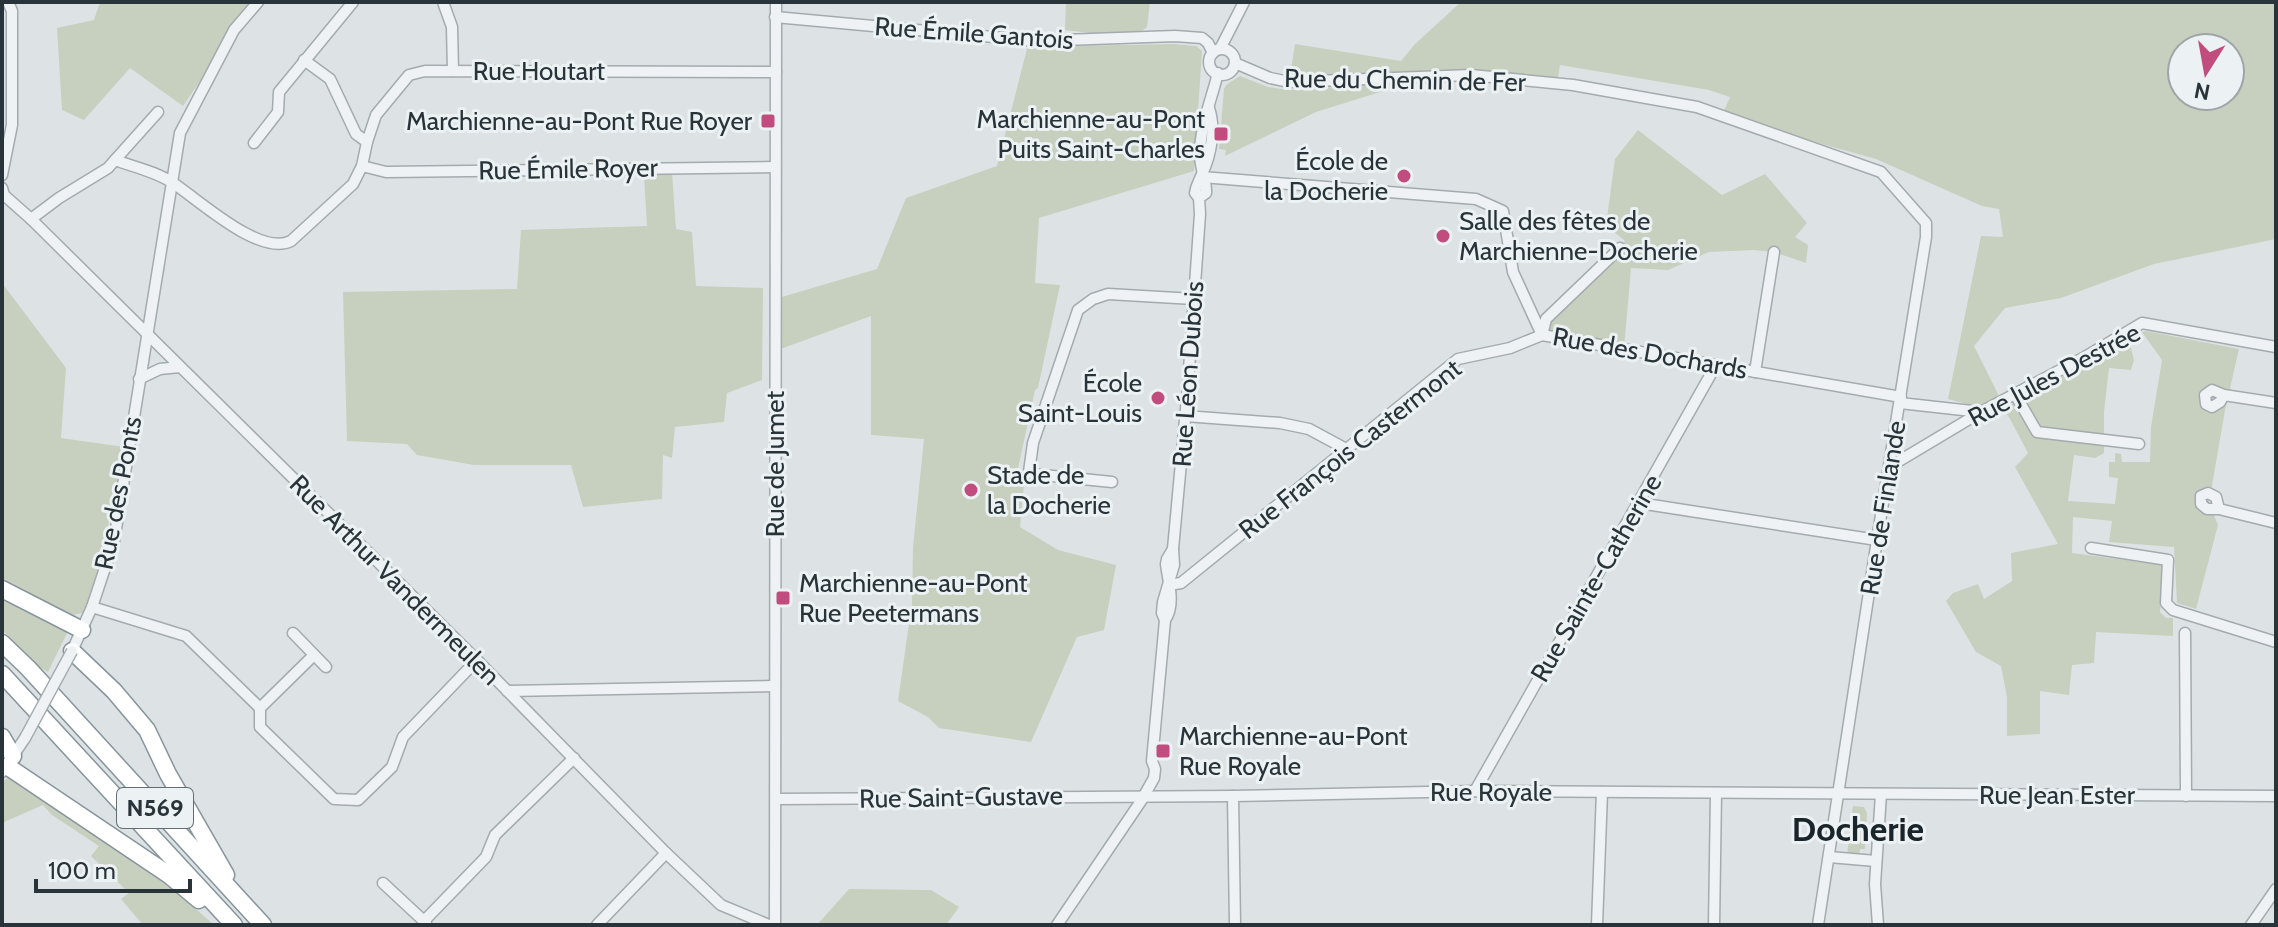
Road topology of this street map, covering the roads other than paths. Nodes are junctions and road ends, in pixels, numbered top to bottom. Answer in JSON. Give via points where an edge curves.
{"nodes":[{"id":1,"x":8,"y":2,"type":"edge"},
{"id":2,"x":258,"y":2,"type":"edge"},
{"id":3,"x":353,"y":2,"type":"edge"},
{"id":4,"x":443,"y":2,"type":"edge"},
{"id":5,"x":776,"y":2,"type":"edge"},
{"id":6,"x":1244,"y":2,"type":"edge"},
{"id":7,"x":775,"y":17,"type":"junction"},
{"id":8,"x":1217,"y":51,"type":"junction"},
{"id":9,"x":304,"y":60,"type":"junction"},
{"id":10,"x":1235,"y":63,"type":"junction"},
{"id":11,"x":453,"y":71,"type":"junction"},
{"id":12,"x":776,"y":72,"type":"junction"},
{"id":13,"x":1218,"y":73,"type":"junction"},
{"id":14,"x":158,"y":112,"type":"dead end"},
{"id":15,"x":367,"y":142,"type":"junction"},
{"id":16,"x":254,"y":143,"type":"dead end"},
{"id":17,"x":115,"y":160,"type":"junction"},
{"id":18,"x":362,"y":166,"type":"junction"},
{"id":19,"x":775,"y":167,"type":"junction"},
{"id":20,"x":2,"y":175,"type":"edge"},
{"id":21,"x":1202,"y":177,"type":"junction"},
{"id":22,"x":171,"y":181,"type":"junction"},
{"id":23,"x":2,"y":188,"type":"edge"},
{"id":24,"x":31,"y":219,"type":"junction"},
{"id":25,"x":1926,"y":223,"type":"joint"},
{"id":26,"x":1620,"y":248,"type":"dead end"},
{"id":27,"x":1774,"y":252,"type":"dead end"},
{"id":28,"x":1194,"y":299,"type":"junction"},
{"id":29,"x":147,"y":334,"type":"junction"},
{"id":30,"x":1542,"y":335,"type":"junction"},
{"id":31,"x":2276,"y":347,"type":"edge"},
{"id":32,"x":1716,"y":365,"type":"junction"},
{"id":33,"x":180,"y":367,"type":"junction"},
{"id":34,"x":1755,"y":372,"type":"junction"},
{"id":35,"x":139,"y":379,"type":"junction"},
{"id":36,"x":2015,"y":394,"type":"junction"},
{"id":37,"x":2224,"y":395,"type":"dead end"},
{"id":38,"x":1901,"y":400,"type":"junction"},
{"id":39,"x":2276,"y":403,"type":"edge"},
{"id":40,"x":1981,"y":412,"type":"junction"},
{"id":41,"x":1185,"y":416,"type":"junction"},
{"id":42,"x":2139,"y":444,"type":"dead end"},
{"id":43,"x":1346,"y":449,"type":"junction"},
{"id":44,"x":1889,"y":467,"type":"junction"},
{"id":45,"x":1112,"y":482,"type":"dead end"},
{"id":46,"x":1639,"y":503,"type":"junction"},
{"id":47,"x":2219,"y":509,"type":"dead end"},
{"id":48,"x":2276,"y":523,"type":"edge"},
{"id":49,"x":1877,"y":540,"type":"junction"},
{"id":50,"x":2091,"y":548,"type":"dead end"},
{"id":51,"x":1169,"y":585,"type":"junction"},
{"id":52,"x":2,"y":589,"type":"edge"},
{"id":53,"x":92,"y":607,"type":"junction"},
{"id":54,"x":82,"y":630,"type":"junction"},
{"id":55,"x":293,"y":633,"type":"dead end"},
{"id":56,"x":2185,"y":633,"type":"dead end"},
{"id":57,"x":2276,"y":642,"type":"edge"},
{"id":58,"x":2,"y":643,"type":"edge"},
{"id":59,"x":72,"y":651,"type":"junction"},
{"id":60,"x":314,"y":655,"type":"junction"},
{"id":61,"x":477,"y":660,"type":"junction"},
{"id":62,"x":326,"y":667,"type":"dead end"},
{"id":63,"x":2,"y":674,"type":"edge"},
{"id":64,"x":775,"y":686,"type":"junction"},
{"id":65,"x":507,"y":691,"type":"junction"},
{"id":66,"x":260,"y":708,"type":"junction"},
{"id":67,"x":2,"y":737,"type":"edge"},
{"id":68,"x":574,"y":758,"type":"junction"},
{"id":69,"x":7,"y":765,"type":"edge"},
{"id":70,"x":1475,"y":791,"type":"junction"},
{"id":71,"x":1602,"y":792,"type":"junction"},
{"id":72,"x":1716,"y":793,"type":"junction"},
{"id":73,"x":1839,"y":794,"type":"junction"},
{"id":74,"x":1881,"y":794,"type":"junction"},
{"id":75,"x":1144,"y":795,"type":"junction"},
{"id":76,"x":1233,"y":796,"type":"junction"},
{"id":77,"x":2186,"y":796,"type":"junction"},
{"id":78,"x":2276,"y":796,"type":"edge"},
{"id":79,"x":777,"y":799,"type":"junction"},
{"id":80,"x":666,"y":853,"type":"junction"},
{"id":81,"x":1829,"y":857,"type":"junction"},
{"id":82,"x":1876,"y":861,"type":"junction"},
{"id":83,"x":383,"y":883,"type":"dead end"},
{"id":84,"x":2276,"y":889,"type":"edge"},
{"id":85,"x":244,"y":904,"type":"junction"},
{"id":86,"x":426,"y":923,"type":"edge"},
{"id":87,"x":233,"y":925,"type":"edge"},
{"id":88,"x":263,"y":925,"type":"edge"},
{"id":89,"x":597,"y":925,"type":"edge"},
{"id":90,"x":769,"y":925,"type":"edge"},
{"id":91,"x":775,"y":925,"type":"edge"},
{"id":92,"x":1057,"y":925,"type":"edge"},
{"id":93,"x":1235,"y":925,"type":"edge"},
{"id":94,"x":1597,"y":925,"type":"edge"},
{"id":95,"x":1714,"y":925,"type":"edge"},
{"id":96,"x":1818,"y":925,"type":"edge"},
{"id":97,"x":1878,"y":925,"type":"edge"},
{"id":98,"x":2251,"y":925,"type":"edge"}],
"edges":[{"from":1,"to":20,"type":"street","via":[[12,125]]},
{"from":2,"to":22,"type":"street","name":"Rue des Ponts","via":[[234,30],[180,133]]},
{"from":3,"to":9,"type":"street"},
{"from":4,"to":11,"type":"street","via":[[452,27]]},
{"from":5,"to":7,"type":"street","name":"Rue de Jumet"},
{"from":6,"to":8,"type":"street"},
{"from":7,"to":8,"type":"street","name":"Rue Émile Gantois","via":[[1036,41],[1202,38]]},
{"from":7,"to":12,"type":"street","name":"Rue de Jumet"},
{"from":8,"to":10,"type":"street","via":[[1232,53]]},
{"from":8,"to":13,"type":"street","via":[[1210,65]]},
{"from":9,"to":15,"type":"street","via":[[330,79],[356,134]]},
{"from":9,"to":16,"type":"street","via":[[279,92],[278,112]]},
{"from":10,"to":13,"type":"street","via":[[1230,72]]},
{"from":10,"to":25,"type":"street","name":"Rue du Chemin de Fer","via":[[1289,82],[1471,75],[1573,85],[1697,107],[1881,172]]},
{"from":11,"to":12,"type":"street","name":"Rue Houtart"},
{"from":11,"to":15,"type":"street","name":"Rue Houtart","via":[[409,75],[376,115]]},
{"from":12,"to":19,"type":"street","name":"Rue de Jumet"},
{"from":13,"to":21,"type":"street","name":"Rue Léon Dubois","via":[[1203,118]]},
{"from":14,"to":17,"type":"street"},
{"from":15,"to":18,"type":"street","name":"Rue Houtart"},
{"from":17,"to":22,"type":"street"},
{"from":17,"to":24,"type":"street"},
{"from":18,"to":19,"type":"street","name":"Rue Émile Royer","via":[[386,172]]},
{"from":18,"to":22,"type":"street","via":[[353,184],[283,245],[269,244],[227,223]]},
{"from":19,"to":64,"type":"street","name":"Rue de Jumet"},
{"from":21,"to":28,"type":"street","name":"Rue Léon Dubois","via":[[1195,193],[1199,198]]},
{"from":21,"to":30,"type":"street","name":"Rue des Dochards","via":[[1476,199],[1503,211],[1513,272]]},
{"from":22,"to":29,"type":"street","name":"Rue des Ponts"},
{"from":23,"to":24,"type":"street"},
{"from":24,"to":29,"type":"street","name":"Rue Arthur Vandermeulen"},
{"from":25,"to":38,"type":"street","name":"Rue de Finlande"},
{"from":26,"to":30,"type":"street","via":[[1546,319]]},
{"from":27,"to":34,"type":"street"},
{"from":28,"to":41,"type":"street","name":"Rue Léon Dubois"},
{"from":28,"to":45,"type":"street","via":[[1108,294],[1078,310],[1033,443],[1029,472]]},
{"from":29,"to":33,"type":"street","name":"Rue Arthur Vandermeulen"},
{"from":29,"to":35,"type":"street","name":"Rue des Ponts"},
{"from":30,"to":32,"type":"street","name":"Rue des Dochards"},
{"from":30,"to":43,"type":"street","name":"Rue François Castermont","via":[[1458,359]]},
{"from":31,"to":36,"type":"street","name":"Rue Jules Destrée","via":[[2142,323]]},
{"from":32,"to":34,"type":"street","name":"Rue des Dochards"},
{"from":32,"to":46,"type":"street","name":"Rue Sainte-Catherine"},
{"from":33,"to":35,"type":"street"},
{"from":33,"to":61,"type":"street","name":"Rue Arthur Vandermeulen"},
{"from":34,"to":38,"type":"street","name":"Rue des Dochards"},
{"from":35,"to":53,"type":"street","name":"Rue des Ponts","via":[[114,541]]},
{"from":36,"to":40,"type":"street","name":"Rue Jules Destrée"},
{"from":36,"to":42,"type":"street","via":[[2037,432]]},
{"from":37,"to":39,"type":"street"},
{"from":38,"to":40,"type":"street","name":"Rue des Dochards"},
{"from":38,"to":44,"type":"street","name":"Rue de Finlande"},
{"from":40,"to":44,"type":"street","name":"Rue Jules Destrée"},
{"from":41,"to":43,"type":"street","via":[[1280,423],[1309,429]]},
{"from":41,"to":51,"type":"street","name":"Rue Léon Dubois","via":[[1173,549],[1167,559]]},
{"from":43,"to":51,"type":"street","name":"Rue François Castermont","via":[[1181,583]]},
{"from":44,"to":49,"type":"street","name":"Rue de Finlande"},
{"from":46,"to":49,"type":"street"},
{"from":46,"to":70,"type":"street","name":"Rue Sainte-Catherine"},
{"from":47,"to":48,"type":"street"},
{"from":49,"to":73,"type":"street","name":"Rue de Finlande"},
{"from":50,"to":57,"type":"street","via":[[2168,560],[2166,603],[2173,610]]},
{"from":51,"to":75,"type":"street","name":"Rue Léon Dubois","via":[[1170,614],[1165,620]]},
{"from":52,"to":54,"type":"highway"},
{"from":53,"to":54,"type":"street","name":"Rue des Ponts"},
{"from":53,"to":66,"type":"street","via":[[186,636]]},
{"from":54,"to":59,"type":"street","name":"Rue des Ponts"},
{"from":55,"to":60,"type":"street"},
{"from":56,"to":77,"type":"street"},
{"from":58,"to":85,"type":"highway","number":"N569"},
{"from":59,"to":69,"type":"street","name":"Rue des Ponts","bridge":true},
{"from":59,"to":85,"type":"highway","via":[[147,730]]},
{"from":60,"to":62,"type":"street"},
{"from":60,"to":66,"type":"street"},
{"from":61,"to":65,"type":"street","name":"Rue Arthur Vandermeulen"},
{"from":61,"to":66,"type":"street","via":[[403,737],[392,767],[358,800],[334,799],[260,727]]},
{"from":63,"to":87,"type":"highway","number":"N569"},
{"from":64,"to":65,"type":"street"},
{"from":64,"to":79,"type":"street","name":"Rue de Jumet"},
{"from":65,"to":68,"type":"street","name":"Rue Arthur Vandermeulen"},
{"from":67,"to":69,"type":"highway"},
{"from":68,"to":80,"type":"street","name":"Rue Arthur Vandermeulen"},
{"from":68,"to":86,"type":"street","via":[[495,835],[486,857]]},
{"from":69,"to":87,"type":"highway"},
{"from":70,"to":71,"type":"street","name":"Rue Royale"},
{"from":70,"to":76,"type":"street","name":"Rue Royale"},
{"from":71,"to":72,"type":"street","name":"Rue Royale"},
{"from":71,"to":94,"type":"street"},
{"from":72,"to":73,"type":"street","name":"Rue Royale"},
{"from":72,"to":95,"type":"street"},
{"from":73,"to":74,"type":"street","name":"Rue Jean Ester"},
{"from":73,"to":81,"type":"street","name":"Rue de Finlande"},
{"from":74,"to":77,"type":"street","name":"Rue Jean Ester"},
{"from":74,"to":82,"type":"street"},
{"from":75,"to":76,"type":"street","name":"Rue Royale"},
{"from":75,"to":79,"type":"street","name":"Rue Saint-Gustave"},
{"from":75,"to":92,"type":"street"},
{"from":76,"to":93,"type":"street"},
{"from":77,"to":78,"type":"street","name":"Rue Jean Ester"},
{"from":79,"to":91,"type":"street","name":"Rue de Jumet"},
{"from":80,"to":89,"type":"street"},
{"from":80,"to":90,"type":"street","name":"Rue Arthur Vandermeulen","via":[[721,905]]},
{"from":81,"to":82,"type":"street"},
{"from":81,"to":96,"type":"street","name":"Rue de Finlande"},
{"from":82,"to":97,"type":"street"},
{"from":83,"to":86,"type":"street"},
{"from":84,"to":98,"type":"street"},
{"from":85,"to":88,"type":"highway","number":"N569"}]}
